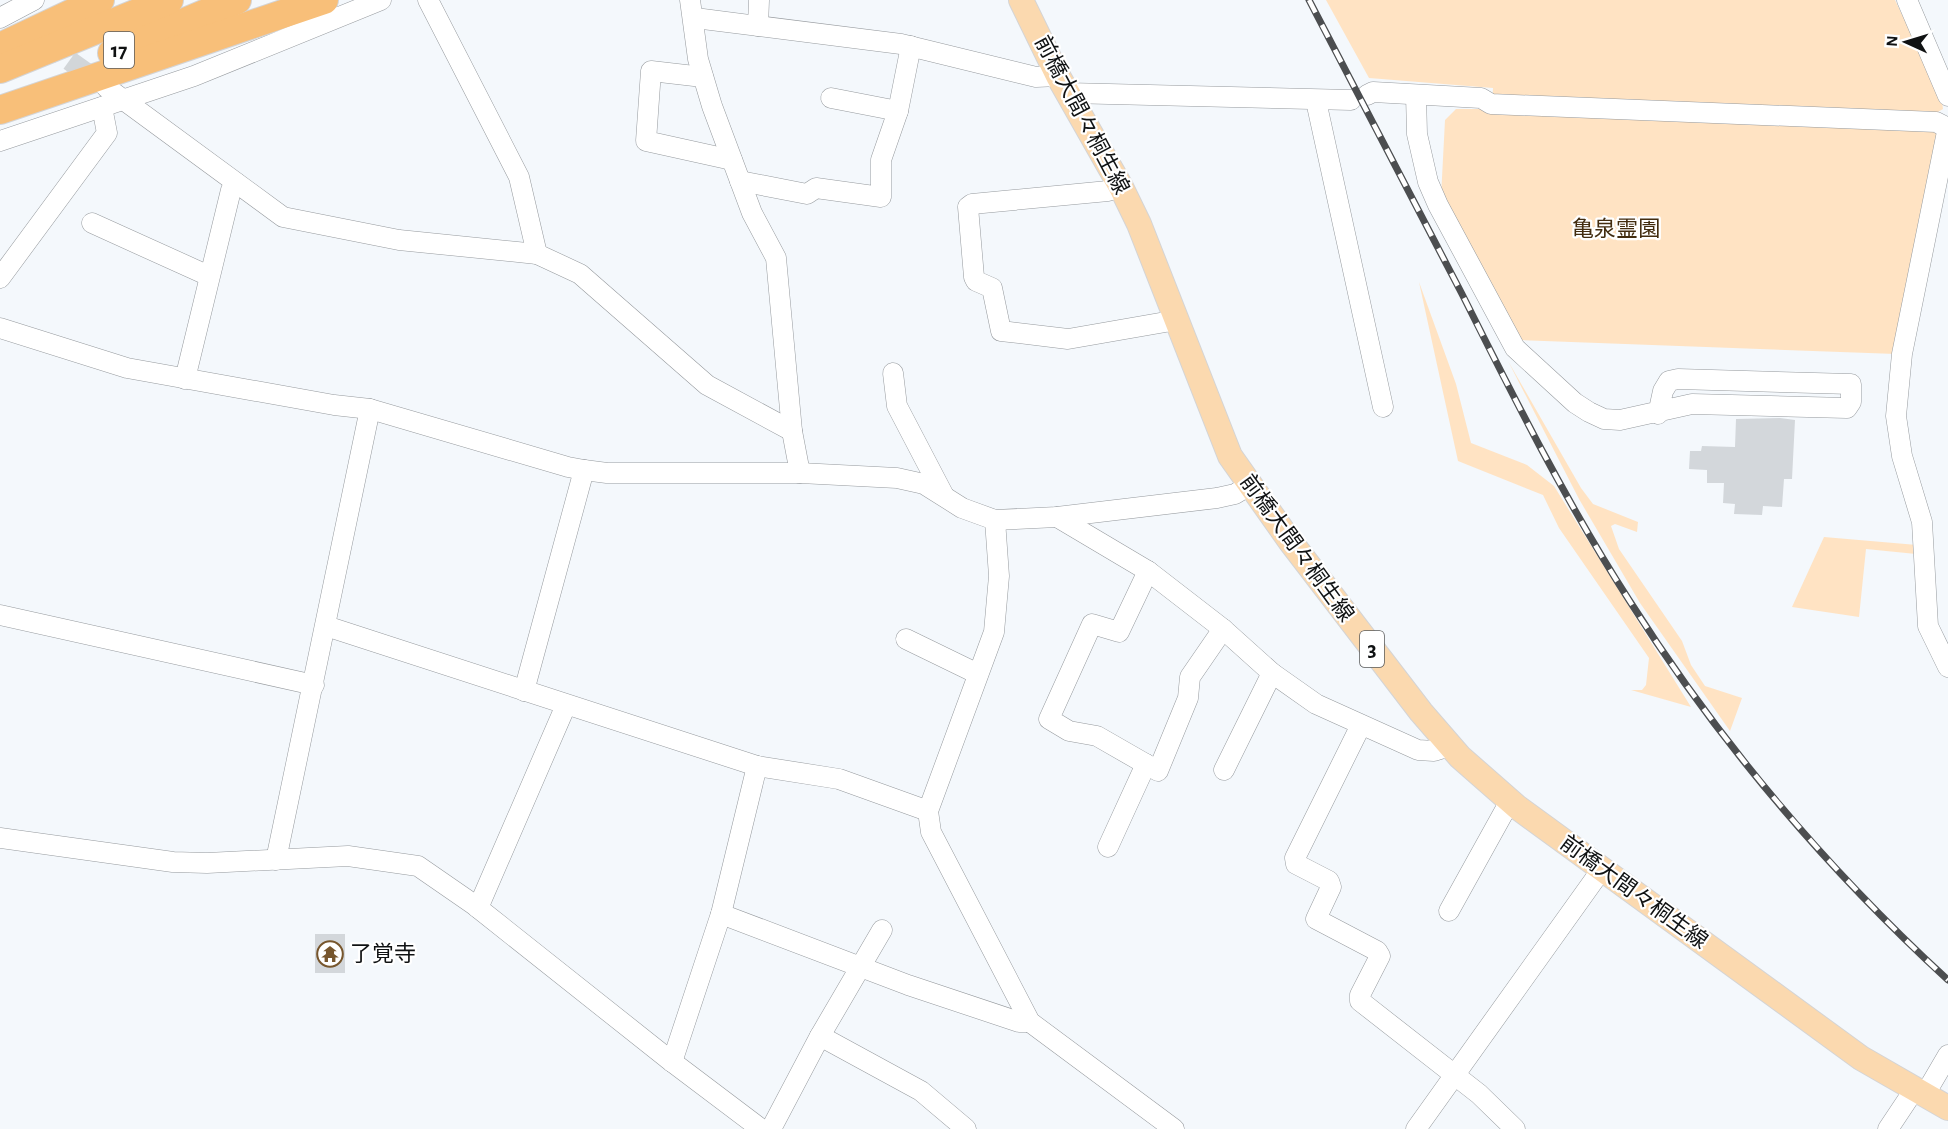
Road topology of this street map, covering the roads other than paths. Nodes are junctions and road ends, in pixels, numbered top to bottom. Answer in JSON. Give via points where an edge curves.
{"nodes":[{"id":1,"x":34,"y":0,"type":"edge"},
{"id":2,"x":100,"y":0,"type":"edge"},
{"id":3,"x":169,"y":0,"type":"edge"},
{"id":4,"x":237,"y":0,"type":"edge"},
{"id":5,"x":324,"y":0,"type":"edge"},
{"id":6,"x":381,"y":0,"type":"edge"},
{"id":7,"x":428,"y":0,"type":"edge"},
{"id":8,"x":759,"y":0,"type":"edge"},
{"id":9,"x":1021,"y":0,"type":"edge"},
{"id":10,"x":1906,"y":0,"type":"edge"},
{"id":11,"x":692,"y":9,"type":"edge"},
{"id":12,"x":7,"y":17,"type":"edge"},
{"id":13,"x":758,"y":26,"type":"junction"},
{"id":14,"x":911,"y":46,"type":"junction"},
{"id":15,"x":0,"y":47,"type":"edge"},
{"id":16,"x":0,"y":69,"type":"edge"},
{"id":17,"x":703,"y":77,"type":"junction"},
{"id":18,"x":1063,"y":84,"type":"junction"},
{"id":19,"x":106,"y":87,"type":"tunnel mouth"},
{"id":20,"x":1416,"y":94,"type":"junction"},
{"id":21,"x":1948,"y":96,"type":"edge"},
{"id":22,"x":0,"y":98,"type":"edge"},
{"id":23,"x":831,"y":98,"type":"dead end"},
{"id":24,"x":124,"y":99,"type":"junction"},
{"id":25,"x":1316,"y":101,"type":"junction"},
{"id":26,"x":102,"y":107,"type":"junction"},
{"id":27,"x":0,"y":110,"type":"edge"},
{"id":28,"x":898,"y":111,"type":"junction"},
{"id":29,"x":1948,"y":128,"type":"edge"},
{"id":30,"x":0,"y":141,"type":"edge"},
{"id":31,"x":732,"y":160,"type":"junction"},
{"id":32,"x":740,"y":181,"type":"junction"},
{"id":33,"x":236,"y":183,"type":"junction"},
{"id":34,"x":1121,"y":187,"type":"junction"},
{"id":35,"x":92,"y":223,"type":"dead end"},
{"id":36,"x":537,"y":254,"type":"junction"},
{"id":37,"x":209,"y":276,"type":"junction"},
{"id":38,"x":0,"y":278,"type":"edge"},
{"id":39,"x":1178,"y":320,"type":"junction"},
{"id":40,"x":0,"y":328,"type":"edge"},
{"id":41,"x":893,"y":373,"type":"dead end"},
{"id":42,"x":184,"y":379,"type":"junction"},
{"id":43,"x":1383,"y":406,"type":"dead end"},
{"id":44,"x":370,"y":409,"type":"junction"},
{"id":45,"x":1658,"y":414,"type":"junction"},
{"id":46,"x":792,"y":431,"type":"junction"},
{"id":47,"x":585,"y":470,"type":"junction"},
{"id":48,"x":800,"y":473,"type":"junction"},
{"id":49,"x":1250,"y":485,"type":"junction"},
{"id":50,"x":944,"y":497,"type":"junction"},
{"id":51,"x":1057,"y":517,"type":"junction"},
{"id":52,"x":995,"y":520,"type":"junction"},
{"id":53,"x":1148,"y":571,"type":"junction"},
{"id":54,"x":0,"y":615,"type":"edge"},
{"id":55,"x":326,"y":626,"type":"junction"},
{"id":56,"x":1223,"y":629,"type":"junction"},
{"id":57,"x":906,"y":639,"type":"dead end"},
{"id":58,"x":1948,"y":667,"type":"edge"},
{"id":59,"x":1272,"y":673,"type":"junction"},
{"id":60,"x":978,"y":674,"type":"junction"},
{"id":61,"x":314,"y":685,"type":"junction"},
{"id":62,"x":524,"y":691,"type":"junction"},
{"id":63,"x":566,"y":705,"type":"junction"},
{"id":64,"x":1361,"y":725,"type":"junction"},
{"id":65,"x":1450,"y":746,"type":"junction"},
{"id":66,"x":1146,"y":764,"type":"junction"},
{"id":67,"x":757,"y":766,"type":"junction"},
{"id":68,"x":1224,"y":770,"type":"dead end"},
{"id":69,"x":1510,"y":801,"type":"junction"},
{"id":70,"x":928,"y":811,"type":"junction"},
{"id":71,"x":0,"y":838,"type":"edge"},
{"id":72,"x":1108,"y":847,"type":"dead end"},
{"id":73,"x":276,"y":860,"type":"junction"},
{"id":74,"x":1602,"y":869,"type":"junction"},
{"id":75,"x":478,"y":908,"type":"junction"},
{"id":76,"x":1449,"y":911,"type":"dead end"},
{"id":77,"x":721,"y":914,"type":"junction"},
{"id":78,"x":882,"y":930,"type":"dead end"},
{"id":79,"x":859,"y":966,"type":"junction"},
{"id":80,"x":1030,"y":1022,"type":"junction"},
{"id":81,"x":820,"y":1036,"type":"junction"},
{"id":82,"x":1948,"y":1055,"type":"edge"},
{"id":83,"x":672,"y":1062,"type":"junction"},
{"id":84,"x":1455,"y":1075,"type":"junction"},
{"id":85,"x":1919,"y":1093,"type":"junction"},
{"id":86,"x":1948,"y":1108,"type":"edge"},
{"id":87,"x":761,"y":1129,"type":"edge"},
{"id":88,"x":771,"y":1129,"type":"edge"},
{"id":89,"x":966,"y":1129,"type":"edge"},
{"id":90,"x":1174,"y":1129,"type":"edge"},
{"id":91,"x":1416,"y":1129,"type":"edge"},
{"id":92,"x":1515,"y":1129,"type":"edge"},
{"id":93,"x":1888,"y":1129,"type":"edge"}],
"edges":[{"from":1,"to":12,"type":"street"},
{"from":2,"to":15,"type":"highway"},
{"from":3,"to":16,"type":"highway","number":"17"},
{"from":4,"to":22,"type":"highway","number":"17"},
{"from":5,"to":27,"type":"highway"},
{"from":6,"to":24,"type":"street","via":[[194,76]]},
{"from":7,"to":36,"type":"street","via":[[519,177]]},
{"from":8,"to":13,"type":"street"},
{"from":9,"to":18,"type":"main road","name":"前橋大間々桐生線","number":"3"},
{"from":10,"to":21,"type":"street"},
{"from":11,"to":13,"type":"street"},
{"from":11,"to":17,"type":"street"},
{"from":13,"to":14,"type":"street"},
{"from":14,"to":18,"type":"street"},
{"from":14,"to":28,"type":"street"},
{"from":17,"to":31,"type":"street"},
{"from":17,"to":31,"type":"street","via":[[651,71],[646,141]]},
{"from":18,"to":25,"type":"street"},
{"from":18,"to":34,"type":"main road","name":"前橋大間々桐生線","number":"3"},
{"from":19,"to":24,"type":"street"},
{"from":20,"to":25,"type":"street","via":[[1373,92]]},
{"from":20,"to":29,"type":"street","via":[[1481,98],[1491,104],[1936,122]]},
{"from":20,"to":45,"type":"street","via":[[1417,134],[1428,182],[1515,348],[1575,403],[1604,419]]},
{"from":23,"to":28,"type":"street"},
{"from":24,"to":26,"type":"street"},
{"from":24,"to":33,"type":"street"},
{"from":25,"to":43,"type":"street"},
{"from":26,"to":30,"type":"street"},
{"from":26,"to":38,"type":"street","via":[[107,133]]},
{"from":28,"to":32,"type":"street","via":[[880,160],[882,196],[816,189],[807,194]]},
{"from":29,"to":58,"type":"street","via":[[1902,354],[1896,416],[1902,456],[1922,522],[1928,626]]},
{"from":31,"to":32,"type":"street"},
{"from":32,"to":46,"type":"street","via":[[776,258]]},
{"from":33,"to":36,"type":"street","via":[[283,217],[399,240]]},
{"from":33,"to":37,"type":"street"},
{"from":34,"to":39,"type":"main road","name":"前橋大間々桐生線","number":"3"},
{"from":34,"to":39,"type":"street","via":[[972,204],[968,207],[974,277],[993,288],[1001,331],[1068,339]]},
{"from":35,"to":37,"type":"street"},
{"from":36,"to":46,"type":"street","via":[[580,274],[707,385]]},
{"from":37,"to":42,"type":"street"},
{"from":39,"to":49,"type":"main road","name":"前橋大間々桐生線","number":"3","via":[[1215,422],[1230,456]]},
{"from":40,"to":42,"type":"street","via":[[127,368]]},
{"from":41,"to":50,"type":"street","via":[[897,406]]},
{"from":42,"to":44,"type":"street"},
{"from":44,"to":47,"type":"street"},
{"from":44,"to":55,"type":"street"},
{"from":45,"to":45,"type":"street","via":[[1692,404],[1847,408],[1851,384],[1678,379],[1669,381],[1663,391]]},
{"from":46,"to":48,"type":"street"},
{"from":47,"to":48,"type":"street"},
{"from":47,"to":62,"type":"street"},
{"from":48,"to":50,"type":"street","via":[[897,478],[924,484]]},
{"from":49,"to":51,"type":"street","via":[[1217,498]]},
{"from":49,"to":65,"type":"main road","name":"前橋大間々桐生線","number":"3"},
{"from":50,"to":52,"type":"street"},
{"from":51,"to":52,"type":"street"},
{"from":51,"to":53,"type":"street"},
{"from":52,"to":60,"type":"street","via":[[999,576],[994,632]]},
{"from":53,"to":56,"type":"street"},
{"from":53,"to":66,"type":"street","via":[[1119,632],[1092,624],[1049,719],[1069,731],[1097,736]]},
{"from":54,"to":61,"type":"street"},
{"from":55,"to":61,"type":"street"},
{"from":55,"to":62,"type":"street"},
{"from":56,"to":59,"type":"street"},
{"from":56,"to":66,"type":"street","via":[[1190,677],[1188,698],[1158,771]]},
{"from":57,"to":60,"type":"street"},
{"from":59,"to":64,"type":"street","via":[[1316,704]]},
{"from":59,"to":68,"type":"street"},
{"from":60,"to":70,"type":"street"},
{"from":61,"to":73,"type":"street"},
{"from":62,"to":63,"type":"street"},
{"from":63,"to":67,"type":"street"},
{"from":63,"to":75,"type":"street"},
{"from":64,"to":65,"type":"street","via":[[1418,750]]},
{"from":64,"to":84,"type":"street","via":[[1295,858],[1296,864],[1329,881],[1331,887],[1316,919],[1380,956],[1360,1001]]},
{"from":65,"to":69,"type":"main road","name":"前橋大間々桐生線","number":"3"},
{"from":66,"to":72,"type":"street"},
{"from":67,"to":70,"type":"street","via":[[839,778]]},
{"from":67,"to":77,"type":"street"},
{"from":69,"to":74,"type":"main road","name":"前橋大間々桐生線","number":"3"},
{"from":69,"to":76,"type":"street"},
{"from":70,"to":80,"type":"street","via":[[931,832]]},
{"from":71,"to":73,"type":"street","via":[[173,862]]},
{"from":73,"to":75,"type":"street","via":[[348,856],[418,866]]},
{"from":74,"to":84,"type":"street"},
{"from":74,"to":85,"type":"main road","name":"前橋大間々桐生線","number":"3","via":[[1860,1058]]},
{"from":75,"to":83,"type":"street"},
{"from":77,"to":79,"type":"street"},
{"from":77,"to":83,"type":"street"},
{"from":78,"to":79,"type":"street"},
{"from":79,"to":80,"type":"street","via":[[1019,1022]]},
{"from":79,"to":81,"type":"street"},
{"from":80,"to":90,"type":"street"},
{"from":81,"to":88,"type":"street"},
{"from":81,"to":89,"type":"street","via":[[921,1091]]},
{"from":82,"to":85,"type":"street"},
{"from":83,"to":87,"type":"street"},
{"from":84,"to":91,"type":"street"},
{"from":84,"to":92,"type":"street"},
{"from":85,"to":86,"type":"main road","name":"前橋大間々桐生線","number":"3"},
{"from":85,"to":93,"type":"street"}]}
